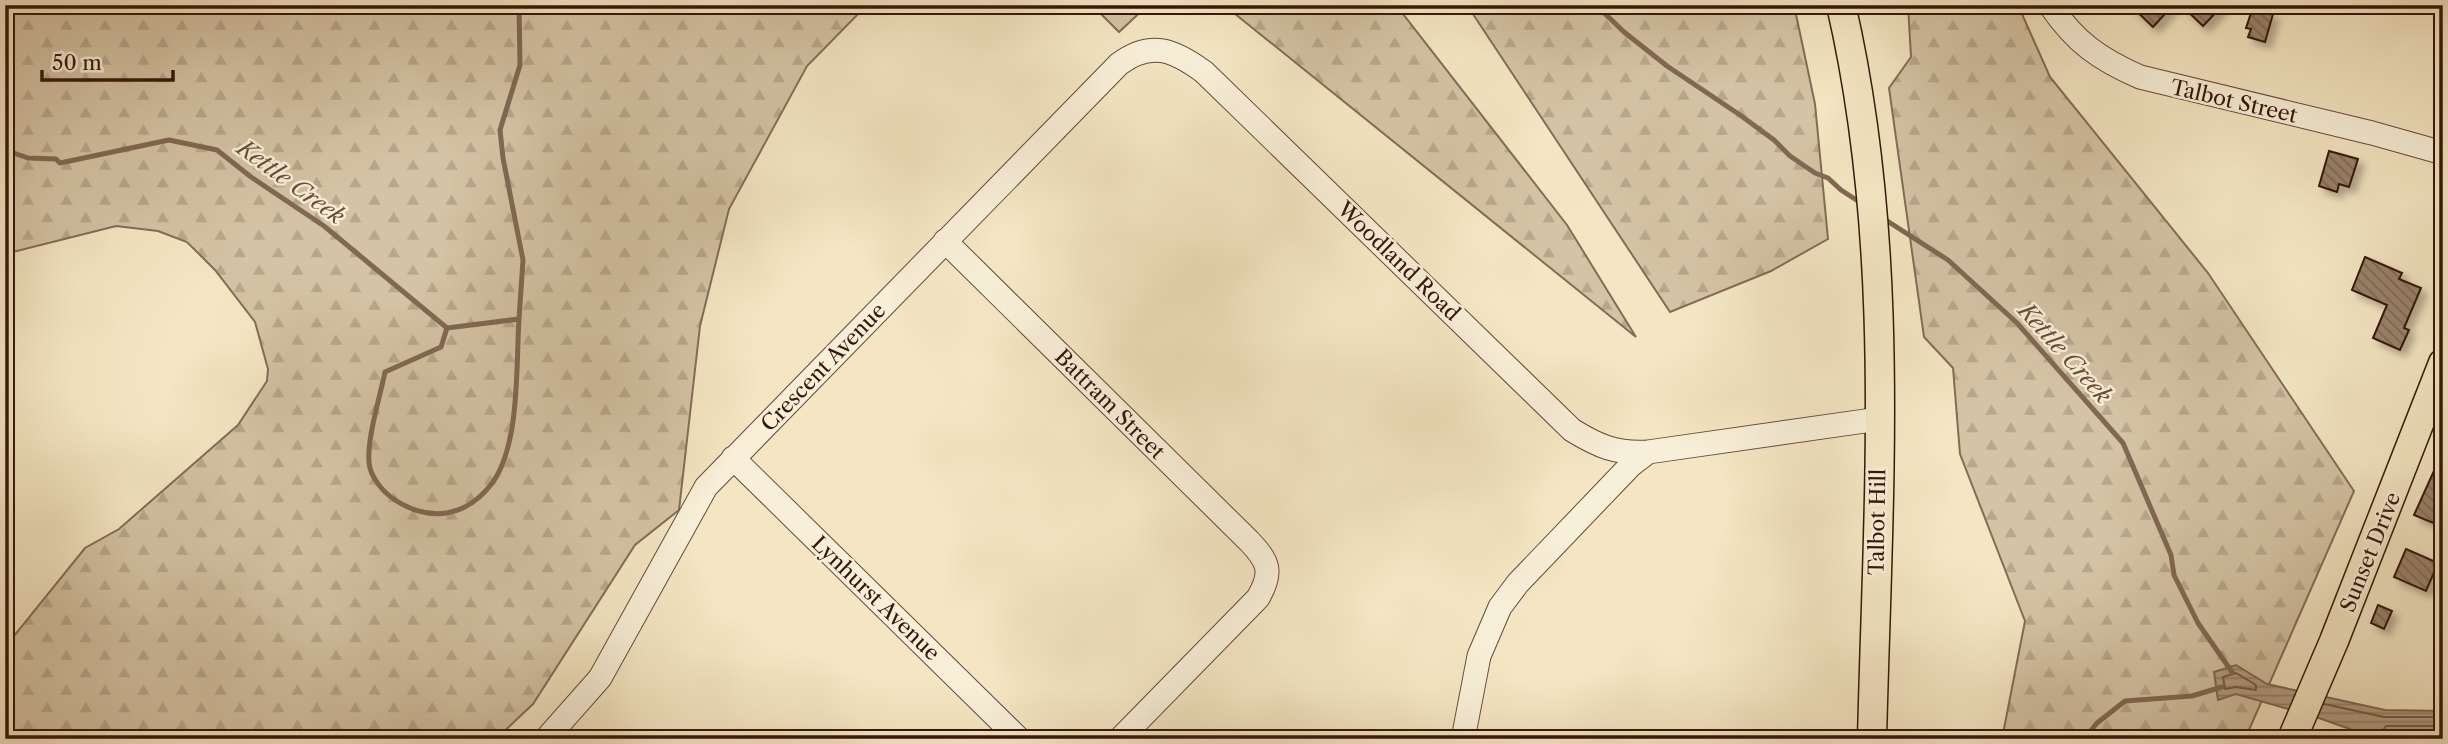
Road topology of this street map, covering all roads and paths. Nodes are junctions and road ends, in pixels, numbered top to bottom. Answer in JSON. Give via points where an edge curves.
{"nodes":[{"id":1,"x":1841,"y":5,"type":"edge"},
{"id":2,"x":2050,"y":5,"type":"edge"},
{"id":3,"x":1159,"y":49,"type":"joint"},
{"id":4,"x":2443,"y":153,"type":"edge"},
{"id":5,"x":945,"y":241,"type":"junction"},
{"id":6,"x":2443,"y":363,"type":"edge"},
{"id":7,"x":1879,"y":419,"type":"junction"},
{"id":8,"x":1648,"y":452,"type":"junction"},
{"id":9,"x":733,"y":458,"type":"junction"},
{"id":10,"x":546,"y":739,"type":"edge"},
{"id":11,"x":1019,"y":739,"type":"edge"},
{"id":12,"x":1121,"y":739,"type":"edge"},
{"id":13,"x":1463,"y":739,"type":"edge"},
{"id":14,"x":1872,"y":739,"type":"edge"},
{"id":15,"x":2292,"y":739,"type":"edge"}],
"edges":[{"from":1,"to":7,"type":"main road","name":"Talbot Hill","via":[[1871,180],[1879,305]]},
{"from":2,"to":4,"type":"street","name":"Talbot Street","via":[[2084,46],[2140,78]]},
{"from":3,"to":5,"type":"street","name":"Crescent Avenue","via":[[1139,52],[1119,64]]},
{"from":3,"to":8,"type":"street","name":"Woodland Road","via":[[1183,57],[1203,72],[1572,430],[1603,448]]},
{"from":5,"to":9,"type":"street","name":"Crescent Avenue"},
{"from":5,"to":12,"type":"street","name":"Battram Street","via":[[1262,555],[1268,573],[1258,598]]},
{"from":6,"to":15,"type":"main road","name":"Sunset Drive"},
{"from":7,"to":8,"type":"street","name":"Woodland Road"},
{"from":7,"to":14,"type":"main road","name":"Talbot Hill"},
{"from":8,"to":13,"type":"street","via":[[1631,464],[1500,607],[1479,656]]},
{"from":9,"to":10,"type":"street","name":"Crescent Avenue","via":[[698,498],[600,678]]},
{"from":9,"to":11,"type":"street","name":"Lynhurst Avenue"}]}
